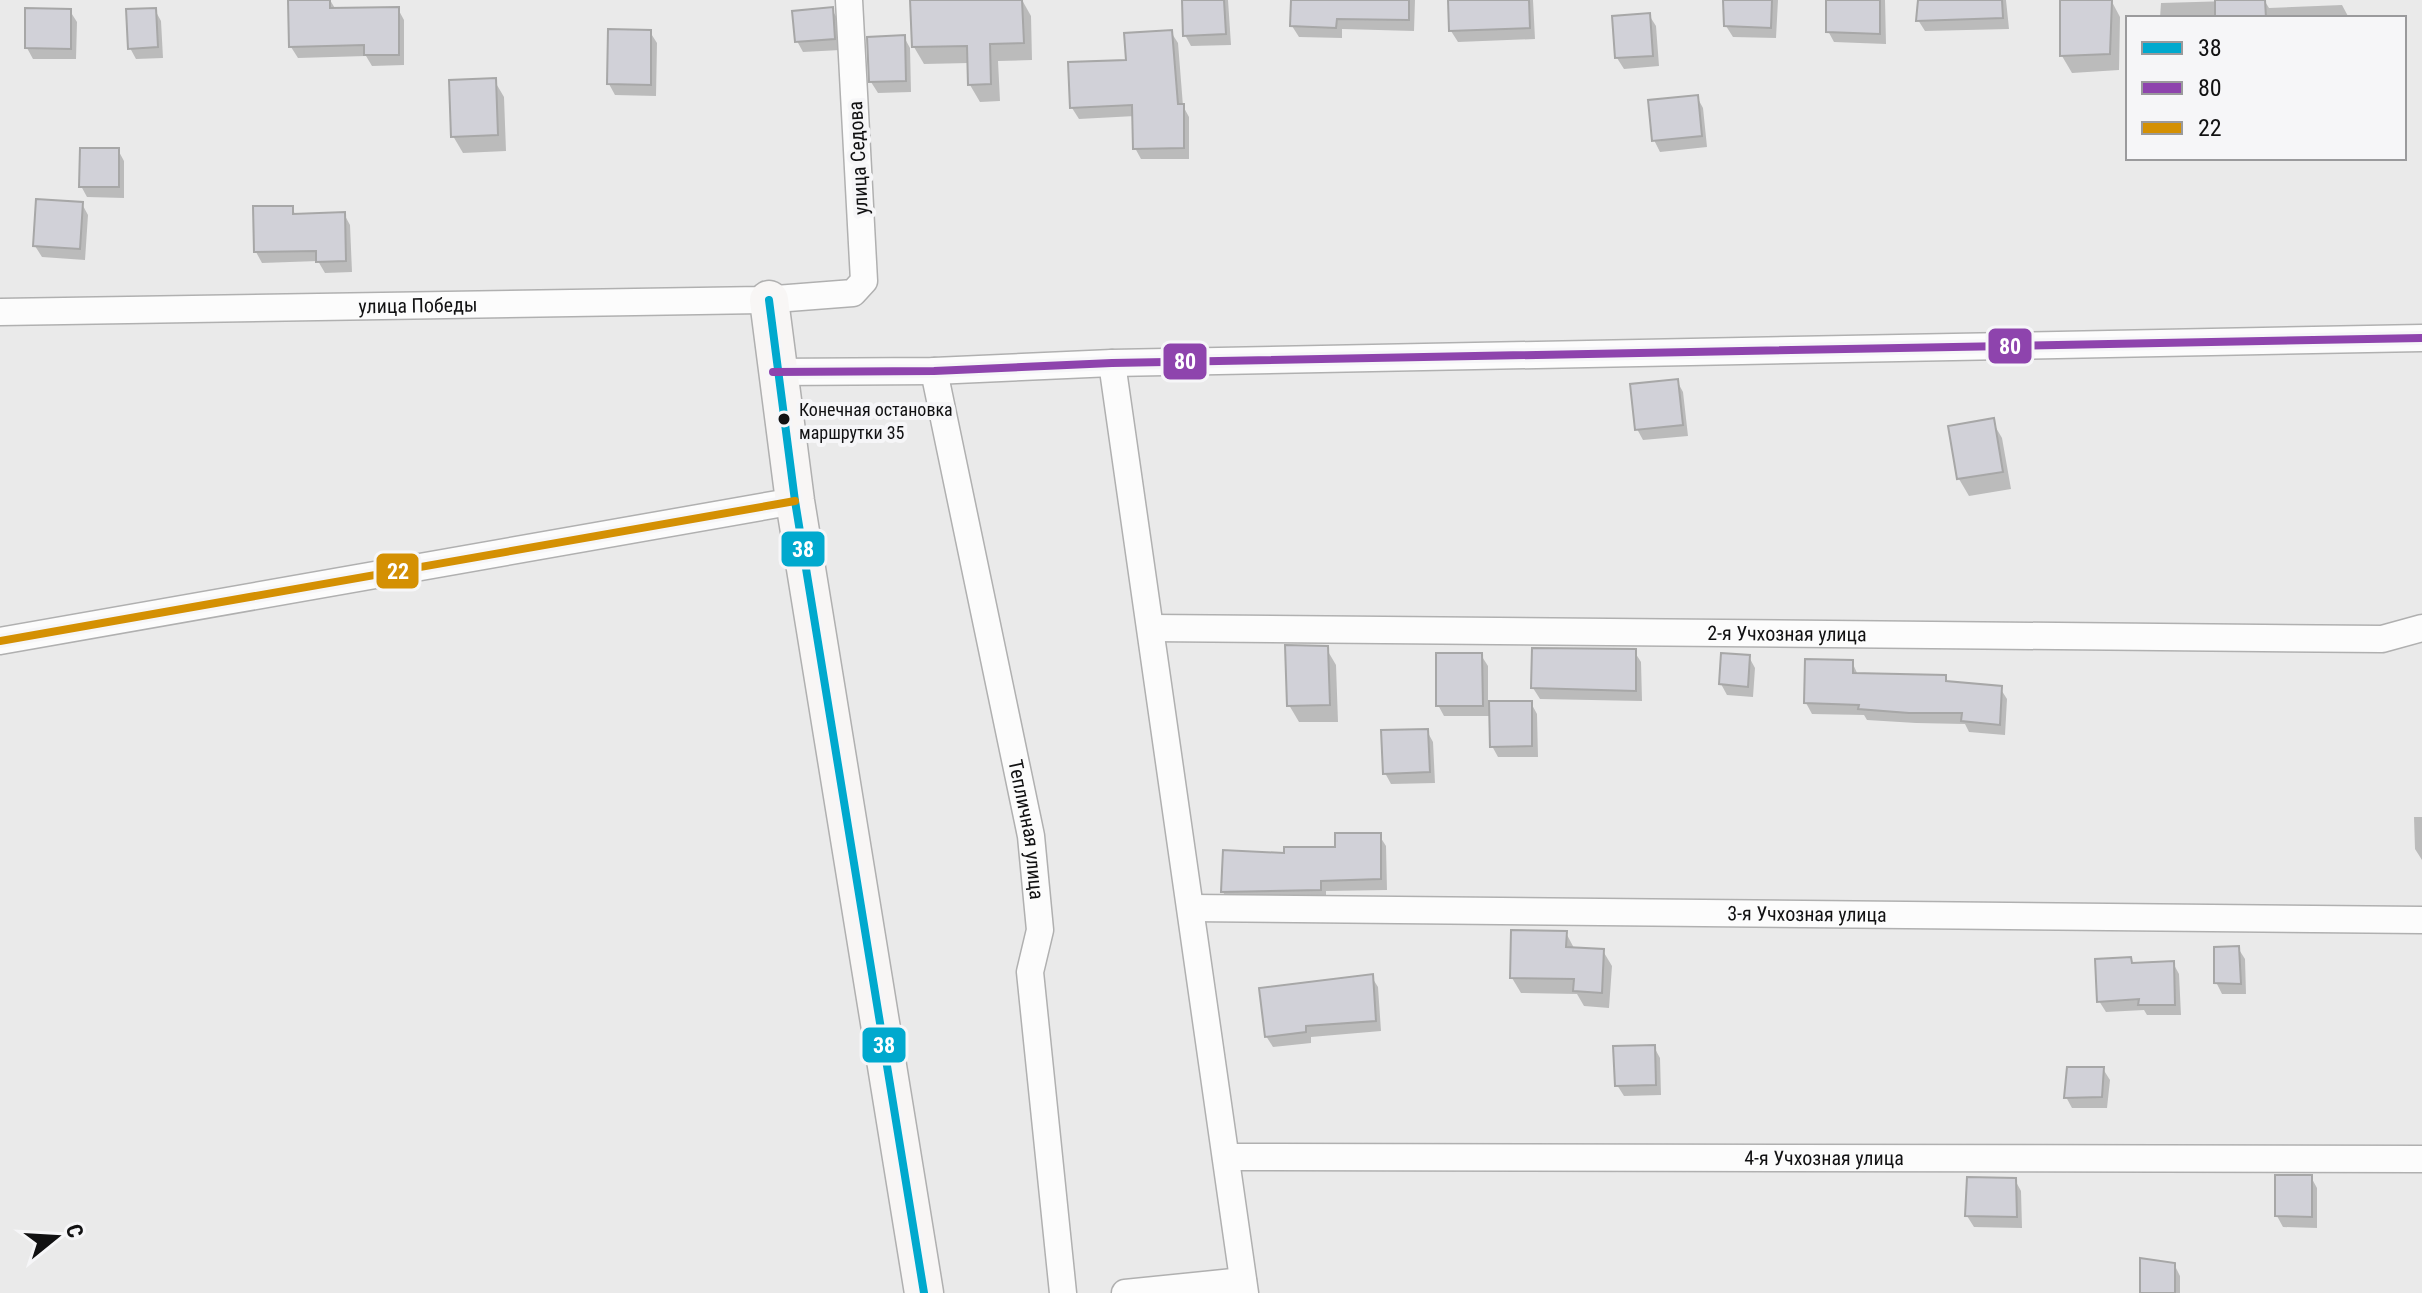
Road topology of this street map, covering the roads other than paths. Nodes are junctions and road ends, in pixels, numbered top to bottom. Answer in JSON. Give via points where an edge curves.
{"nodes":[{"id":1,"x":849,"y":0,"type":"edge"},
{"id":2,"x":836,"y":295,"type":"joint"},
{"id":3,"x":765,"y":300,"type":"junction"},
{"id":4,"x":0,"y":312,"type":"edge"},
{"id":5,"x":2422,"y":338,"type":"edge"},
{"id":6,"x":1112,"y":363,"type":"junction"},
{"id":7,"x":934,"y":371,"type":"junction"},
{"id":8,"x":776,"y":372,"type":"junction"},
{"id":9,"x":792,"y":502,"type":"junction"},
{"id":10,"x":1151,"y":628,"type":"junction"},
{"id":11,"x":2422,"y":628,"type":"edge"},
{"id":12,"x":0,"y":641,"type":"edge"},
{"id":13,"x":1191,"y":908,"type":"junction"},
{"id":14,"x":2422,"y":920,"type":"edge"},
{"id":15,"x":1226,"y":1157,"type":"junction"},
{"id":16,"x":2422,"y":1159,"type":"edge"},
{"id":17,"x":1244,"y":1287,"type":"edge"},
{"id":18,"x":917,"y":1293,"type":"edge"},
{"id":19,"x":924,"y":1293,"type":"edge"},
{"id":20,"x":1063,"y":1293,"type":"edge"},
{"id":21,"x":1125,"y":1293,"type":"edge"}],
"edges":[{"from":1,"to":2,"type":"street","name":"улица Седова","via":[[864,281],[853,293]]},
{"from":2,"to":3,"type":"street","name":"улица Победы"},
{"from":3,"to":4,"type":"street","name":"улица Победы"},
{"from":3,"to":8,"type":"main road"},
{"from":5,"to":6,"type":"street"},
{"from":6,"to":7,"type":"street"},
{"from":6,"to":10,"type":"street"},
{"from":7,"to":8,"type":"street"},
{"from":7,"to":20,"type":"street","name":"Тепличная улица","via":[[1031,836],[1040,930],[1030,972]]},
{"from":8,"to":9,"type":"main road"},
{"from":9,"to":12,"type":"street"},
{"from":9,"to":18,"type":"main road"},
{"from":9,"to":19,"type":"main road"},
{"from":10,"to":11,"type":"street","name":"2-я Учхозная улица","via":[[2382,639]]},
{"from":10,"to":13,"type":"street"},
{"from":13,"to":14,"type":"street","name":"3-я Учхозная улица"},
{"from":13,"to":15,"type":"street"},
{"from":15,"to":16,"type":"street","name":"4-я Учхозная улица"},
{"from":15,"to":17,"type":"street"},
{"from":17,"to":21,"type":"street"}]}
